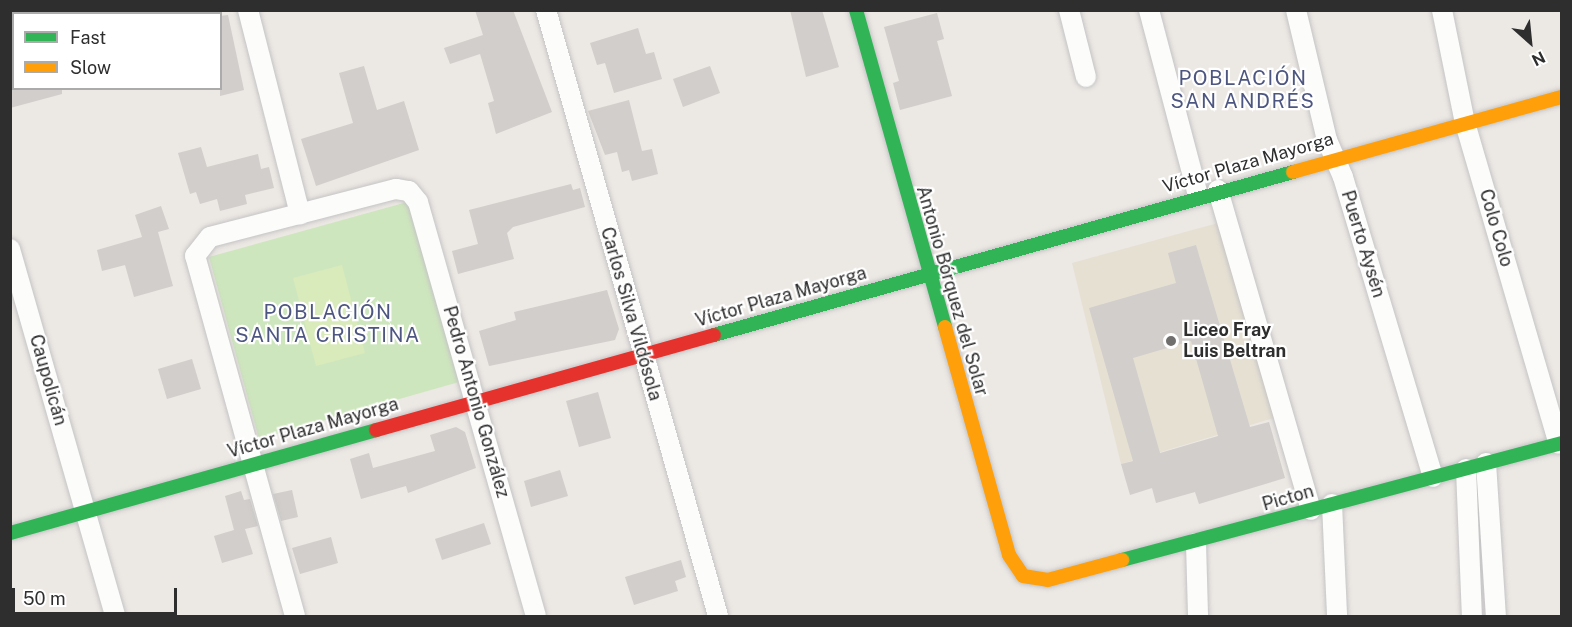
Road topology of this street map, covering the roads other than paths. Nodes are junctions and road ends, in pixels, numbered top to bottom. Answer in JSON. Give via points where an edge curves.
{"nodes":[{"id":1,"x":248,"y":10,"type":"edge"},
{"id":2,"x":546,"y":10,"type":"edge"},
{"id":3,"x":856,"y":10,"type":"edge"},
{"id":4,"x":1070,"y":10,"type":"edge"},
{"id":5,"x":1149,"y":10,"type":"edge"},
{"id":6,"x":1296,"y":10,"type":"edge"},
{"id":7,"x":1442,"y":10,"type":"edge"},
{"id":8,"x":1086,"y":77,"type":"dead end"},
{"id":9,"x":1562,"y":97,"type":"edge"},
{"id":10,"x":1465,"y":123,"type":"junction"},
{"id":11,"x":1335,"y":157,"type":"junction"},
{"id":12,"x":1218,"y":190,"type":"junction"},
{"id":13,"x":1198,"y":196,"type":"junction"},
{"id":14,"x":300,"y":214,"type":"junction"},
{"id":15,"x":10,"y":249,"type":"edge"},
{"id":16,"x":929,"y":274,"type":"junction"},
{"id":17,"x":643,"y":354,"type":"junction"},
{"id":18,"x":476,"y":401,"type":"junction"},
{"id":19,"x":1561,"y":443,"type":"edge"},
{"id":20,"x":1486,"y":463,"type":"junction"},
{"id":21,"x":252,"y":465,"type":"junction"},
{"id":22,"x":1466,"y":469,"type":"junction"},
{"id":23,"x":1433,"y":477,"type":"junction"},
{"id":24,"x":1332,"y":504,"type":"junction"},
{"id":25,"x":1311,"y":510,"type":"junction"},
{"id":26,"x":86,"y":512,"type":"junction"},
{"id":27,"x":10,"y":533,"type":"edge"},
{"id":28,"x":1196,"y":543,"type":"junction"},
{"id":29,"x":1023,"y":576,"type":"joint"},
{"id":30,"x":115,"y":616,"type":"edge"},
{"id":31,"x":295,"y":616,"type":"edge"},
{"id":32,"x":536,"y":616,"type":"edge"},
{"id":33,"x":718,"y":616,"type":"edge"},
{"id":34,"x":1198,"y":616,"type":"edge"},
{"id":35,"x":1337,"y":616,"type":"edge"},
{"id":36,"x":1472,"y":616,"type":"edge"},
{"id":37,"x":1496,"y":616,"type":"edge"}],
"edges":[{"from":1,"to":14,"type":"street"},
{"from":2,"to":17,"type":"street","name":"Carlos Silva Vildósola"},
{"from":3,"to":16,"type":"street","name":"Antonio Bórquez del Solar"},
{"from":4,"to":8,"type":"street"},
{"from":5,"to":13,"type":"street"},
{"from":6,"to":11,"type":"street","name":"Puerto Aysén"},
{"from":7,"to":10,"type":"street","name":"Colo Colo"},
{"from":9,"to":10,"type":"street","name":"Víctor Plaza Mayorga"},
{"from":10,"to":11,"type":"street","name":"Víctor Plaza Mayorga"},
{"from":10,"to":19,"type":"street","name":"Colo Colo"},
{"from":11,"to":12,"type":"street","name":"Víctor Plaza Mayorga"},
{"from":11,"to":23,"type":"street","name":"Puerto Aysén"},
{"from":12,"to":13,"type":"street","name":"Víctor Plaza Mayorga"},
{"from":12,"to":25,"type":"street"},
{"from":13,"to":16,"type":"street","name":"Víctor Plaza Mayorga"},
{"from":14,"to":18,"type":"street","name":"Pedro Antonio González","via":[[396,189],[409,191],[418,202]]},
{"from":14,"to":21,"type":"street","via":[[210,237],[197,248],[195,264]]},
{"from":15,"to":26,"type":"street","name":"Caupolicán"},
{"from":16,"to":17,"type":"street","name":"Víctor Plaza Mayorga"},
{"from":16,"to":29,"type":"street","name":"Antonio Bórquez del Solar","via":[[1009,555]]},
{"from":17,"to":18,"type":"street","name":"Víctor Plaza Mayorga"},
{"from":17,"to":33,"type":"street","name":"Carlos Silva Vildósola"},
{"from":18,"to":21,"type":"street","name":"Víctor Plaza Mayorga"},
{"from":18,"to":32,"type":"street","name":"Pedro Antonio González"},
{"from":19,"to":20,"type":"street","name":"Picton"},
{"from":20,"to":22,"type":"street","name":"Picton"},
{"from":20,"to":37,"type":"street"},
{"from":21,"to":26,"type":"street","name":"Víctor Plaza Mayorga"},
{"from":21,"to":31,"type":"street"},
{"from":22,"to":23,"type":"street","name":"Picton"},
{"from":22,"to":36,"type":"street"},
{"from":23,"to":24,"type":"street","name":"Picton"},
{"from":24,"to":25,"type":"street","name":"Picton"},
{"from":24,"to":35,"type":"street"},
{"from":25,"to":28,"type":"street","name":"Picton"},
{"from":26,"to":27,"type":"street","name":"Víctor Plaza Mayorga"},
{"from":26,"to":30,"type":"street","name":"Caupolicán"},
{"from":28,"to":29,"type":"street","name":"Picton","via":[[1048,580]]},
{"from":28,"to":34,"type":"street"}]}
